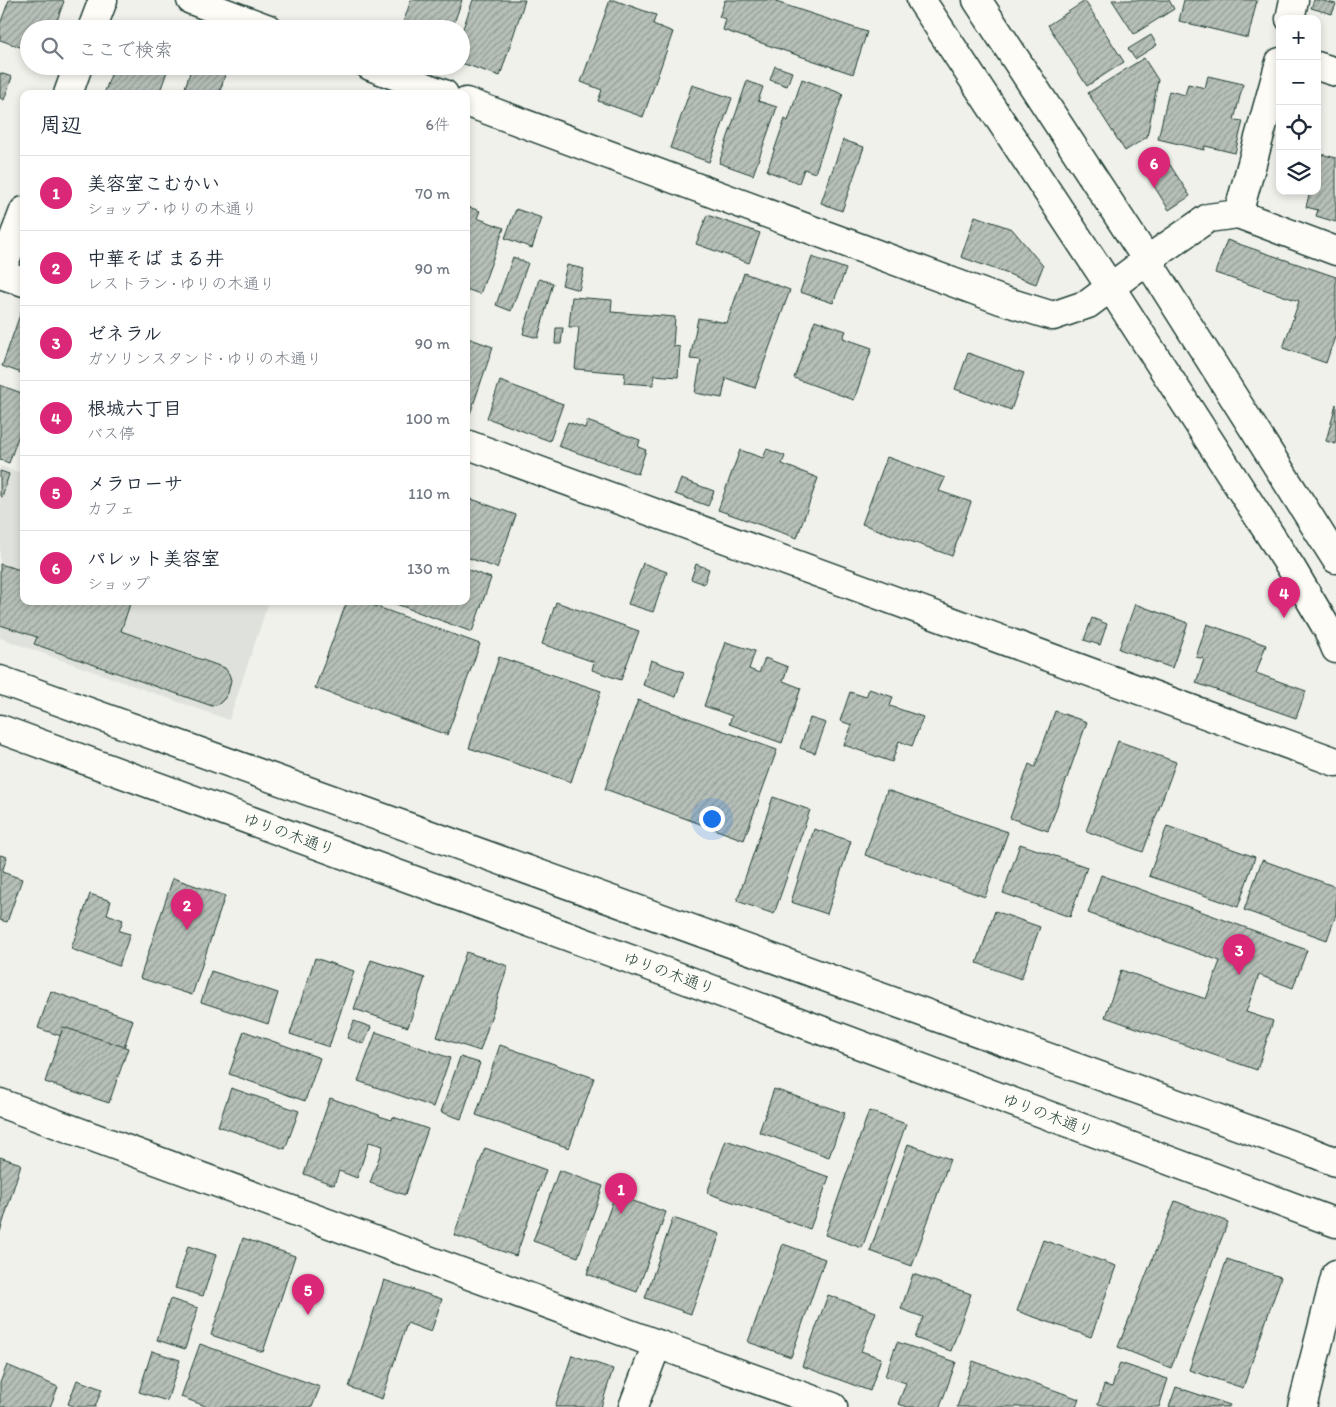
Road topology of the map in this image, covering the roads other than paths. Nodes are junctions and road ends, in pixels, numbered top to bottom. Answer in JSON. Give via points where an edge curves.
{"nodes":[{"id":1,"x":103,"y":0,"type":"edge"},
{"id":2,"x":191,"y":0,"type":"edge"},
{"id":3,"x":921,"y":0,"type":"edge"},
{"id":4,"x":977,"y":0,"type":"edge"},
{"id":5,"x":1294,"y":0,"type":"edge"},
{"id":6,"x":1291,"y":15,"type":"edge"},
{"id":7,"x":95,"y":20,"type":"edge"},
{"id":8,"x":245,"y":20,"type":"edge"},
{"id":9,"x":1321,"y":67,"type":"edge"},
{"id":10,"x":1336,"y":72,"type":"edge"},
{"id":11,"x":75,"y":75,"type":"edge"},
{"id":12,"x":394,"y":75,"type":"edge"},
{"id":13,"x":1276,"y":76,"type":"edge"},
{"id":14,"x":69,"y":90,"type":"edge"},
{"id":15,"x":433,"y":90,"type":"edge"},
{"id":16,"x":470,"y":103,"type":"edge"},
{"id":17,"x":1238,"y":214,"type":"junction"},
{"id":18,"x":20,"y":222,"type":"edge"},
{"id":19,"x":1336,"y":251,"type":"edge"},
{"id":20,"x":1147,"y":260,"type":"junction"},
{"id":21,"x":0,"y":274,"type":"edge"},
{"id":22,"x":20,"y":281,"type":"edge"},
{"id":23,"x":1111,"y":288,"type":"junction"},
{"id":24,"x":470,"y":445,"type":"edge"},
{"id":25,"x":1336,"y":559,"type":"edge"},
{"id":26,"x":1336,"y":649,"type":"edge"},
{"id":27,"x":0,"y":680,"type":"edge"},
{"id":28,"x":0,"y":729,"type":"edge"},
{"id":29,"x":1336,"y":762,"type":"edge"},
{"id":30,"x":0,"y":1103,"type":"edge"},
{"id":31,"x":1336,"y":1162,"type":"edge"},
{"id":32,"x":1336,"y":1224,"type":"edge"},
{"id":33,"x":1336,"y":1274,"type":"edge"},
{"id":34,"x":657,"y":1344,"type":"junction"},
{"id":35,"x":632,"y":1407,"type":"edge"},
{"id":36,"x":833,"y":1407,"type":"edge"},
{"id":37,"x":1302,"y":1407,"type":"edge"}],
"edges":[{"from":1,"to":7,"type":"street"},
{"from":2,"to":8,"type":"street"},
{"from":3,"to":23,"type":"street"},
{"from":4,"to":20,"type":"street"},
{"from":5,"to":6,"type":"street"},
{"from":9,"to":10,"type":"street"},
{"from":11,"to":14,"type":"street"},
{"from":12,"to":15,"type":"street"},
{"from":13,"to":17,"type":"street"},
{"from":16,"to":23,"type":"street","via":[[1000,300],[1052,316],[1088,304]]},
{"from":17,"to":19,"type":"street"},
{"from":17,"to":20,"type":"street","via":[[1208,218]]},
{"from":18,"to":21,"type":"street"},
{"from":20,"to":23,"type":"street"},
{"from":20,"to":25,"type":"street"},
{"from":21,"to":22,"type":"street"},
{"from":23,"to":26,"type":"street","via":[[1292,568]]},
{"from":24,"to":29,"type":"street"},
{"from":27,"to":31,"type":"street"},
{"from":28,"to":32,"type":"street","name":"ゆりの木通り","via":[[670,973]]},
{"from":30,"to":34,"type":"street"},
{"from":33,"to":37,"type":"street"},
{"from":34,"to":35,"type":"street"},
{"from":34,"to":36,"type":"street"}]}
